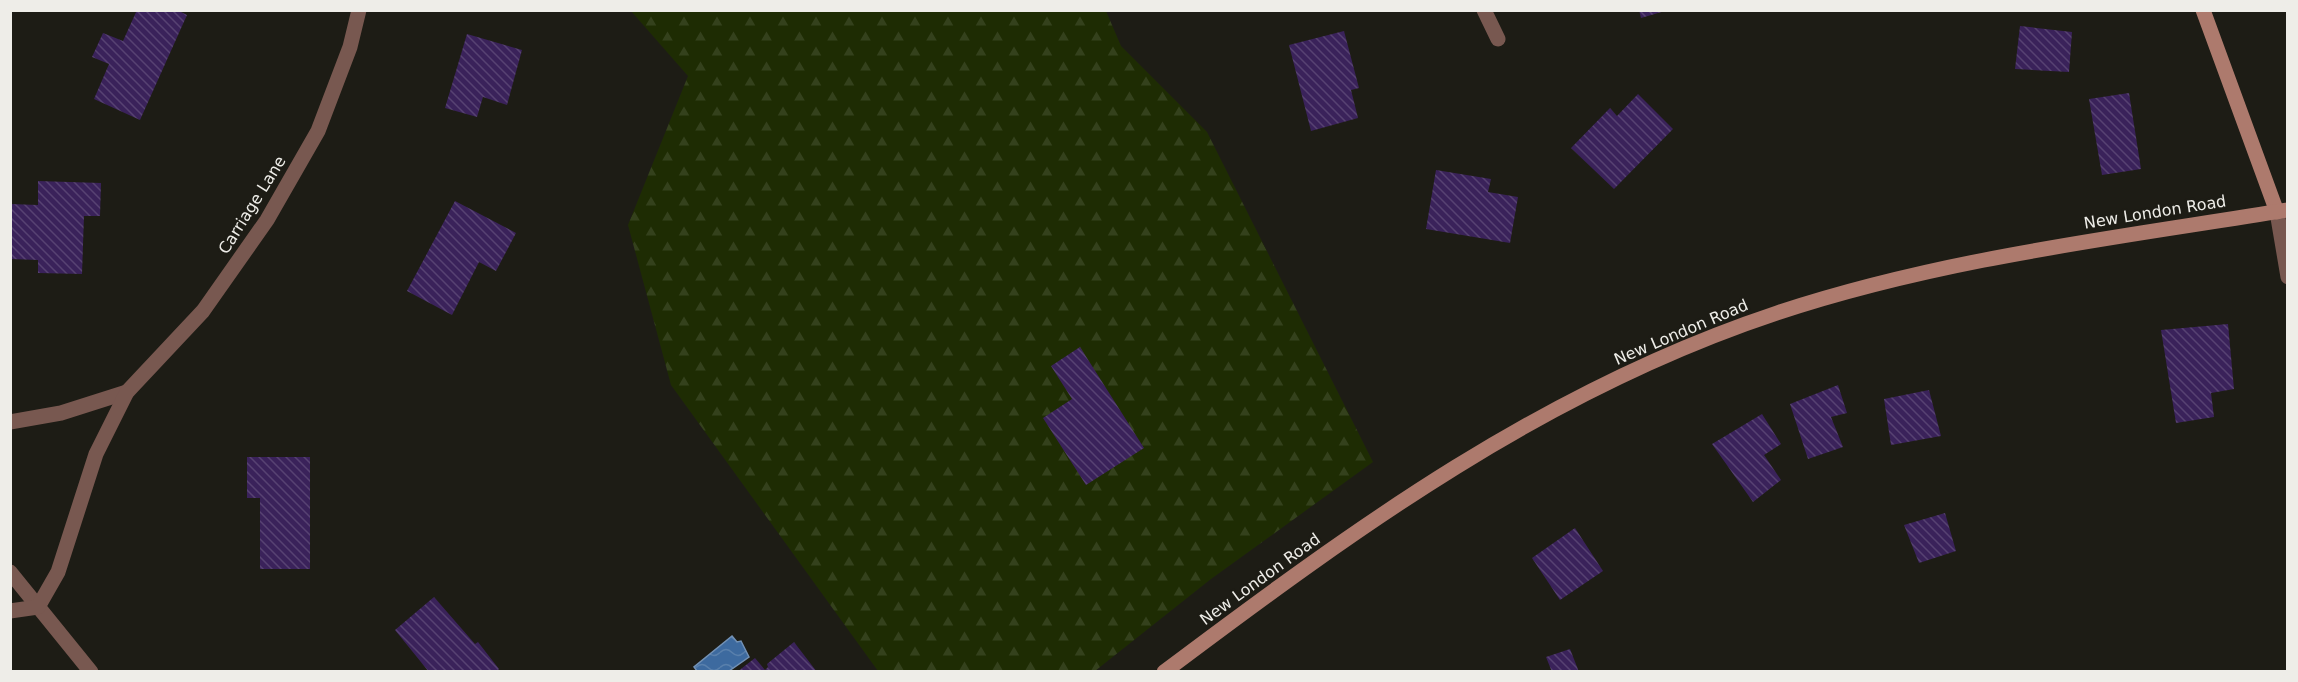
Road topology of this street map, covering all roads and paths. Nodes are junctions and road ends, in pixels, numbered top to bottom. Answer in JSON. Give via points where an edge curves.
{"nodes":[{"id":1,"x":359,"y":10,"type":"edge"},
{"id":2,"x":1484,"y":10,"type":"edge"},
{"id":3,"x":2203,"y":10,"type":"edge"},
{"id":4,"x":1498,"y":39,"type":"dead end"},
{"id":5,"x":2282,"y":211,"type":"edge"},
{"id":6,"x":2288,"y":277,"type":"edge"},
{"id":7,"x":128,"y":392,"type":"junction"},
{"id":8,"x":10,"y":422,"type":"edge"},
{"id":9,"x":10,"y":572,"type":"edge"},
{"id":10,"x":38,"y":607,"type":"junction"},
{"id":11,"x":10,"y":611,"type":"edge"},
{"id":12,"x":91,"y":672,"type":"edge"},
{"id":13,"x":1164,"y":672,"type":"edge"}],
"edges":[{"from":1,"to":7,"type":"street","name":"Carriage Lane","via":[[350,46],[318,131],[267,220],[203,311]]},
{"from":2,"to":4,"type":"street"},
{"from":3,"to":5,"type":"main road"},
{"from":5,"to":6,"type":"street"},
{"from":5,"to":13,"type":"main road","name":"New London Road","via":[[2063,244],[1929,270],[1779,312],[1671,353],[1552,410],[1397,502]]},
{"from":7,"to":8,"type":"street","name":"Carriage Lane","via":[[61,413]]},
{"from":7,"to":10,"type":"street","name":"Carriage Lane","via":[[96,454],[58,572]]},
{"from":9,"to":10,"type":"street"},
{"from":10,"to":11,"type":"street"},
{"from":10,"to":12,"type":"street"}]}
